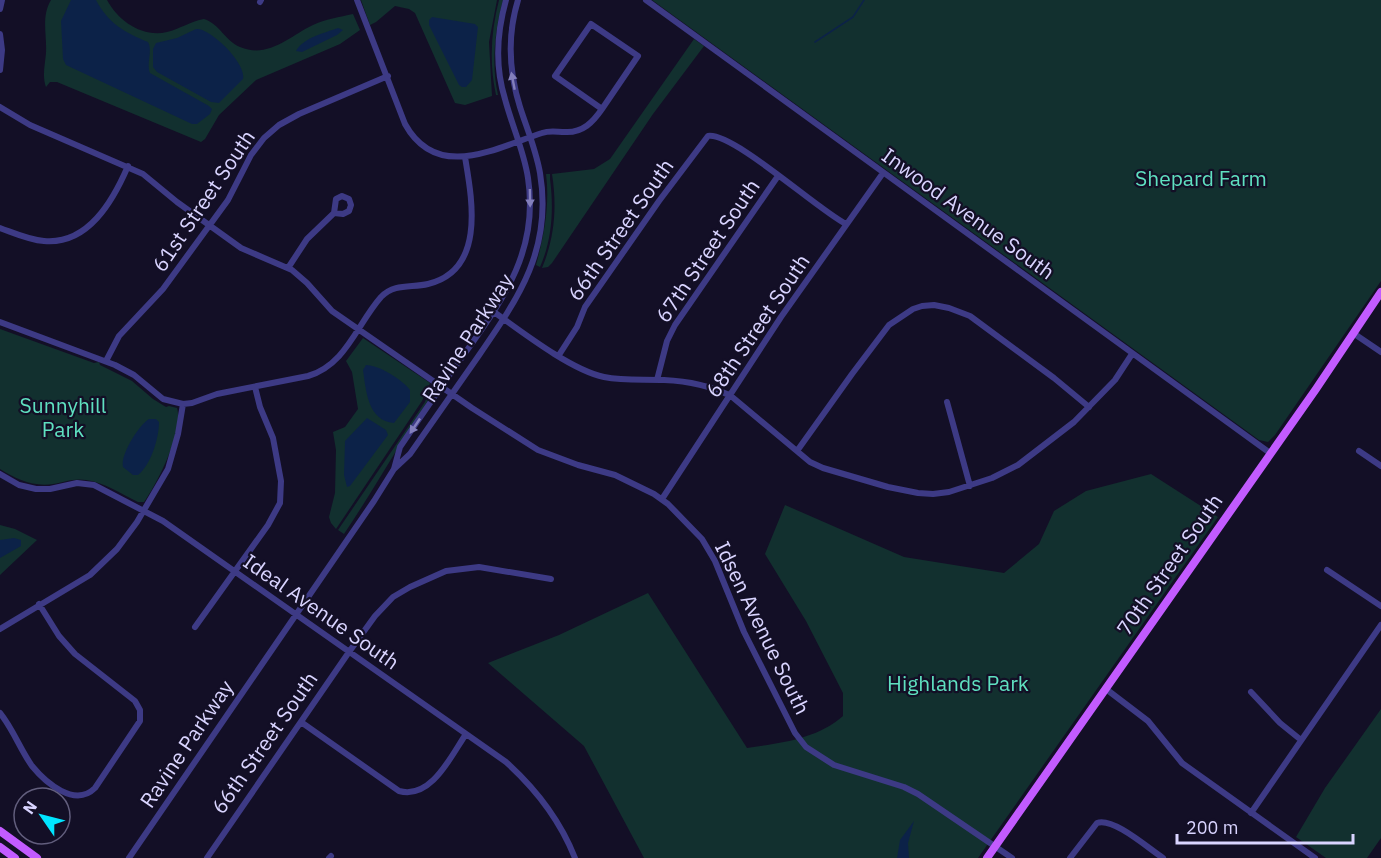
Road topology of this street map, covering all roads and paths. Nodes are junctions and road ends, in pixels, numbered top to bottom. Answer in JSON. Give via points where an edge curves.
{"nodes":[{"id":1,"x":2,"y":0,"type":"edge"},
{"id":2,"x":357,"y":0,"type":"edge"},
{"id":3,"x":506,"y":0,"type":"edge"},
{"id":4,"x":519,"y":0,"type":"edge"},
{"id":5,"x":646,"y":0,"type":"edge"},
{"id":6,"x":0,"y":9,"type":"edge"},
{"id":7,"x":0,"y":34,"type":"edge"},
{"id":8,"x":0,"y":70,"type":"edge"},
{"id":9,"x":388,"y":76,"type":"junction"},
{"id":10,"x":0,"y":107,"type":"edge"},
{"id":11,"x":602,"y":109,"type":"junction"},
{"id":12,"x":530,"y":137,"type":"junction"},
{"id":13,"x":519,"y":141,"type":"junction"},
{"id":14,"x":465,"y":157,"type":"junction"},
{"id":15,"x":128,"y":166,"type":"junction"},
{"id":16,"x":883,"y":173,"type":"junction"},
{"id":17,"x":778,"y":176,"type":"junction"},
{"id":18,"x":334,"y":213,"type":"dead end"},
{"id":19,"x":846,"y":224,"type":"junction"},
{"id":20,"x":210,"y":225,"type":"junction"},
{"id":21,"x":0,"y":228,"type":"edge"},
{"id":22,"x":288,"y":268,"type":"junction"},
{"id":23,"x":1381,"y":292,"type":"edge"},
{"id":24,"x":494,"y":312,"type":"junction"},
{"id":25,"x":504,"y":319,"type":"junction"},
{"id":26,"x":0,"y":322,"type":"edge"},
{"id":27,"x":359,"y":330,"type":"junction"},
{"id":28,"x":1353,"y":333,"type":"junction"},
{"id":29,"x":1381,"y":352,"type":"edge"},
{"id":30,"x":1132,"y":354,"type":"junction"},
{"id":31,"x":559,"y":355,"type":"junction"},
{"id":32,"x":106,"y":361,"type":"junction"},
{"id":33,"x":657,"y":380,"type":"junction"},
{"id":34,"x":255,"y":387,"type":"junction"},
{"id":35,"x":442,"y":387,"type":"junction"},
{"id":36,"x":452,"y":394,"type":"junction"},
{"id":37,"x":730,"y":396,"type":"junction"},
{"id":38,"x":947,"y":402,"type":"dead end"},
{"id":39,"x":183,"y":404,"type":"junction"},
{"id":40,"x":1089,"y":407,"type":"junction"},
{"id":41,"x":797,"y":451,"type":"junction"},
{"id":42,"x":1359,"y":452,"type":"dead end"},
{"id":43,"x":1270,"y":453,"type":"junction"},
{"id":44,"x":1381,"y":466,"type":"edge"},
{"id":45,"x":394,"y":469,"type":"junction"},
{"id":46,"x":0,"y":474,"type":"edge"},
{"id":47,"x":970,"y":486,"type":"junction"},
{"id":48,"x":662,"y":499,"type":"junction"},
{"id":49,"x":144,"y":510,"type":"junction"},
{"id":50,"x":1327,"y":570,"type":"dead end"},
{"id":51,"x":235,"y":571,"type":"junction"},
{"id":52,"x":551,"y":579,"type":"dead end"},
{"id":53,"x":39,"y":604,"type":"junction"},
{"id":54,"x":1381,"y":606,"type":"edge"},
{"id":55,"x":296,"y":615,"type":"junction"},
{"id":56,"x":1381,"y":625,"type":"edge"},
{"id":57,"x":195,"y":627,"type":"dead end"},
{"id":58,"x":0,"y":629,"type":"edge"},
{"id":59,"x":349,"y":652,"type":"junction"},
{"id":60,"x":1106,"y":689,"type":"junction"},
{"id":61,"x":1251,"y":692,"type":"dead end"},
{"id":62,"x":0,"y":713,"type":"edge"},
{"id":63,"x":301,"y":722,"type":"junction"},
{"id":64,"x":466,"y":734,"type":"junction"},
{"id":65,"x":1301,"y":740,"type":"junction"},
{"id":66,"x":1251,"y":813,"type":"junction"},
{"id":67,"x":0,"y":831,"type":"edge"},
{"id":68,"x":0,"y":847,"type":"edge"},
{"id":69,"x":995,"y":847,"type":"junction"},
{"id":70,"x":208,"y":856,"type":"edge"},
{"id":71,"x":15,"y":858,"type":"edge"},
{"id":72,"x":38,"y":858,"type":"edge"},
{"id":73,"x":129,"y":858,"type":"edge"},
{"id":74,"x":575,"y":858,"type":"edge"},
{"id":75,"x":987,"y":858,"type":"edge"},
{"id":76,"x":1012,"y":858,"type":"edge"},
{"id":77,"x":1070,"y":858,"type":"edge"},
{"id":78,"x":1163,"y":858,"type":"edge"},
{"id":79,"x":1315,"y":858,"type":"edge"}],
"edges":[{"from":1,"to":6,"type":"street"},
{"from":2,"to":9,"type":"street"},
{"from":3,"to":13,"type":"street","name":"Ravine Parkway","via":[[499,36],[500,74]]},
{"from":12,"to":4,"type":"street","name":"Ravine Parkway","one_way":true,"via":[[511,68],[511,36]]},
{"from":5,"to":16,"type":"street","name":"Inwood Avenue South"},
{"from":7,"to":8,"type":"street"},
{"from":9,"to":14,"type":"street","via":[[405,124],[416,140],[437,153]]},
{"from":9,"to":20,"type":"street","name":"61st Street South","via":[[299,114],[269,133],[251,155],[235,189]]},
{"from":10,"to":15,"type":"street","name":"Idsen Avenue South","via":[[30,125]]},
{"from":11,"to":11,"type":"street","via":[[555,76],[591,24],[638,56]]},
{"from":11,"to":12,"type":"street","via":[[579,130],[550,131]]},
{"from":12,"to":13,"type":"street"},
{"from":12,"to":25,"type":"street","name":"Ravine Parkway","via":[[542,190],[539,240],[525,282]]},
{"from":13,"to":14,"type":"street"},
{"from":13,"to":24,"type":"street","name":"Ravine Parkway","one_way":true,"via":[[529,186],[528,229],[515,275]]},
{"from":14,"to":27,"type":"street","via":[[473,220],[461,260],[438,280],[387,292]]},
{"from":15,"to":20,"type":"street","name":"Idsen Avenue South"},
{"from":15,"to":21,"type":"street","via":[[98,216],[75,236],[43,241]]},
{"from":16,"to":19,"type":"street","name":"68th Street South"},
{"from":16,"to":30,"type":"street","name":"Inwood Avenue South"},
{"from":17,"to":19,"type":"street"},
{"from":17,"to":31,"type":"street","name":"66th Street South","via":[[740,148],[708,136],[585,308]]},
{"from":17,"to":33,"type":"street","name":"67th Street South","via":[[675,325]]},
{"from":18,"to":22,"type":"street","via":[[308,239]]},
{"from":19,"to":37,"type":"street","name":"68th Street South"},
{"from":20,"to":22,"type":"street","name":"Idsen Avenue South","via":[[247,252]]},
{"from":20,"to":32,"type":"street","name":"61st Street South","via":[[160,293],[119,336]]},
{"from":22,"to":27,"type":"street","name":"Idsen Avenue South","via":[[328,308]]},
{"from":23,"to":28,"type":"main road","name":"70th Street South"},
{"from":24,"to":25,"type":"street"},
{"from":24,"to":35,"type":"street","name":"Ravine Parkway"},
{"from":25,"to":31,"type":"street"},
{"from":25,"to":36,"type":"street","name":"Ravine Parkway"},
{"from":26,"to":32,"type":"street"},
{"from":27,"to":34,"type":"street","via":[[339,358],[320,372]]},
{"from":27,"to":35,"type":"street","name":"Idsen Avenue South"},
{"from":28,"to":29,"type":"street"},
{"from":28,"to":43,"type":"main road","name":"70th Street South"},
{"from":30,"to":40,"type":"street","via":[[1115,380]]},
{"from":30,"to":43,"type":"street","name":"Inwood Avenue South"},
{"from":31,"to":33,"type":"street","via":[[604,377]]},
{"from":32,"to":39,"type":"street","via":[[134,375],[163,399]]},
{"from":33,"to":37,"type":"street","via":[[708,387]]},
{"from":34,"to":39,"type":"street"},
{"from":34,"to":51,"type":"street","via":[[273,438],[281,495],[274,516]]},
{"from":35,"to":36,"type":"street","name":"Idsen Avenue South"},
{"from":35,"to":45,"type":"street","name":"Ravine Parkway","one_way":true,"via":[[400,447]]},
{"from":36,"to":45,"type":"street","name":"Ravine Parkway","via":[[410,454]]},
{"from":36,"to":48,"type":"street","name":"Idsen Avenue South","via":[[538,450],[615,475]]},
{"from":37,"to":41,"type":"street"},
{"from":37,"to":48,"type":"street","name":"68th Street South"},
{"from":38,"to":47,"type":"street"},
{"from":39,"to":49,"type":"street","via":[[170,463]]},
{"from":40,"to":41,"type":"street","via":[[970,316],[949,308],[926,306],[913,309],[889,325]]},
{"from":40,"to":47,"type":"street","via":[[1018,465]]},
{"from":41,"to":47,"type":"street","via":[[823,468],[918,494]]},
{"from":42,"to":44,"type":"street"},
{"from":43,"to":60,"type":"main road","name":"70th Street South"},
{"from":45,"to":55,"type":"street","name":"Ravine Parkway"},
{"from":46,"to":49,"type":"street","name":"Ideal Avenue South","via":[[36,489],[74,483],[91,485]]},
{"from":48,"to":69,"type":"street","name":"Idsen Avenue South","via":[[702,539],[715,561],[744,632],[795,733],[806,747],[834,765],[904,787]]},
{"from":49,"to":51,"type":"street","name":"Ideal Avenue South"},
{"from":49,"to":53,"type":"street","via":[[100,567]]},
{"from":50,"to":54,"type":"street"},
{"from":51,"to":55,"type":"street","name":"Ideal Avenue South"},
{"from":51,"to":57,"type":"street"},
{"from":52,"to":59,"type":"street","name":"66th Street South","via":[[479,567],[446,571],[393,597]]},
{"from":53,"to":58,"type":"street"},
{"from":53,"to":62,"type":"street","via":[[70,650],[135,701],[140,721],[93,789],[75,796],[62,791],[36,770]]},
{"from":55,"to":59,"type":"street","name":"Ideal Avenue South"},
{"from":55,"to":73,"type":"street","name":"Ravine Parkway"},
{"from":56,"to":65,"type":"street"},
{"from":59,"to":63,"type":"street","name":"66th Street South"},
{"from":59,"to":64,"type":"street","name":"Ideal Avenue South"},
{"from":60,"to":66,"type":"street","via":[[1148,721],[1182,763]]},
{"from":60,"to":69,"type":"main road","name":"70th Street South"},
{"from":61,"to":65,"type":"street"},
{"from":63,"to":64,"type":"street","via":[[407,793],[426,788]]},
{"from":63,"to":70,"type":"street","name":"66th Street South"},
{"from":64,"to":74,"type":"street","name":"Ideal Avenue South","via":[[506,762],[532,788],[557,822]]},
{"from":65,"to":66,"type":"street"},
{"from":66,"to":79,"type":"street"},
{"from":67,"to":72,"type":"main road"},
{"from":68,"to":71,"type":"main road"},
{"from":69,"to":75,"type":"main road","name":"70th Street South"},
{"from":69,"to":76,"type":"street","name":"Idsen Avenue South"},
{"from":77,"to":78,"type":"street","via":[[1100,821],[1114,824]]}]}
